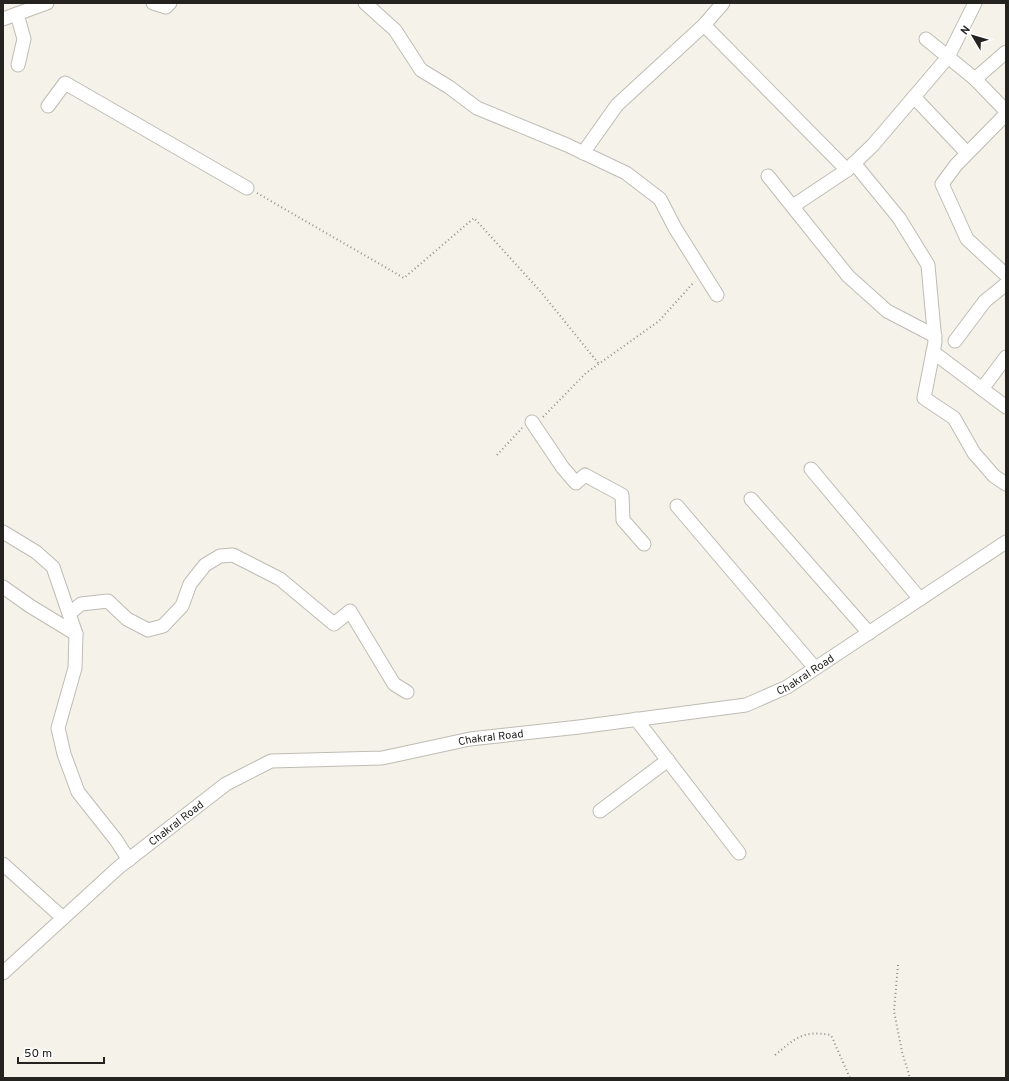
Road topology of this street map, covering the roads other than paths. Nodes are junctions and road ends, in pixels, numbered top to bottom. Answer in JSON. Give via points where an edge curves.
{"nodes":[{"id":1,"x":47,"y":3,"type":"edge"},
{"id":2,"x":153,"y":3,"type":"edge"},
{"id":3,"x":170,"y":3,"type":"edge"},
{"id":4,"x":365,"y":3,"type":"edge"},
{"id":5,"x":723,"y":3,"type":"edge"},
{"id":6,"x":975,"y":3,"type":"edge"},
{"id":7,"x":17,"y":14,"type":"junction"},
{"id":8,"x":3,"y":19,"type":"edge"},
{"id":9,"x":704,"y":25,"type":"junction"},
{"id":10,"x":926,"y":39,"type":"dead end"},
{"id":11,"x":1006,"y":52,"type":"edge"},
{"id":12,"x":948,"y":57,"type":"junction"},
{"id":13,"x":18,"y":65,"type":"dead end"},
{"id":14,"x":974,"y":79,"type":"junction"},
{"id":15,"x":915,"y":98,"type":"junction"},
{"id":16,"x":48,"y":106,"type":"dead end"},
{"id":17,"x":1006,"y":113,"type":"edge"},
{"id":18,"x":583,"y":153,"type":"junction"},
{"id":19,"x":967,"y":153,"type":"junction"},
{"id":20,"x":850,"y":166,"type":"junction"},
{"id":21,"x":768,"y":176,"type":"dead end"},
{"id":22,"x":247,"y":188,"type":"road end"},
{"id":23,"x":793,"y":206,"type":"junction"},
{"id":24,"x":1006,"y":275,"type":"edge"},
{"id":25,"x":1006,"y":284,"type":"edge"},
{"id":26,"x":717,"y":295,"type":"dead end"},
{"id":27,"x":935,"y":336,"type":"junction"},
{"id":28,"x":955,"y":341,"type":"dead end"},
{"id":29,"x":933,"y":352,"type":"junction"},
{"id":30,"x":1006,"y":358,"type":"edge"},
{"id":31,"x":982,"y":389,"type":"junction"},
{"id":32,"x":1006,"y":407,"type":"edge"},
{"id":33,"x":532,"y":422,"type":"road end"},
{"id":34,"x":811,"y":469,"type":"dead end"},
{"id":35,"x":1006,"y":484,"type":"edge"},
{"id":36,"x":751,"y":499,"type":"dead end"},
{"id":37,"x":677,"y":506,"type":"dead end"},
{"id":38,"x":3,"y":532,"type":"edge"},
{"id":39,"x":1006,"y":542,"type":"edge"},
{"id":40,"x":644,"y":544,"type":"dead end"},
{"id":41,"x":3,"y":587,"type":"edge"},
{"id":42,"x":920,"y":599,"type":"junction"},
{"id":43,"x":70,"y":613,"type":"junction"},
{"id":44,"x":869,"y":633,"type":"junction"},
{"id":45,"x":76,"y":634,"type":"junction"},
{"id":46,"x":814,"y":668,"type":"junction"},
{"id":47,"x":407,"y":692,"type":"dead end"},
{"id":48,"x":636,"y":719,"type":"junction"},
{"id":49,"x":668,"y":760,"type":"junction"},
{"id":50,"x":600,"y":811,"type":"dead end"},
{"id":51,"x":739,"y":853,"type":"dead end"},
{"id":52,"x":129,"y":860,"type":"junction"},
{"id":53,"x":3,"y":864,"type":"edge"},
{"id":54,"x":63,"y":918,"type":"junction"},
{"id":55,"x":3,"y":973,"type":"edge"}],
"edges":[{"from":1,"to":7,"type":"street"},
{"from":2,"to":3,"type":"street","via":[[166,6]]},
{"from":4,"to":18,"type":"street","via":[[395,30],[421,70],[476,108]]},
{"from":5,"to":9,"type":"street"},
{"from":6,"to":12,"type":"street"},
{"from":7,"to":8,"type":"street"},
{"from":7,"to":13,"type":"street","via":[[24,39]]},
{"from":9,"to":18,"type":"street","via":[[618,105]]},
{"from":9,"to":20,"type":"street"},
{"from":10,"to":12,"type":"street"},
{"from":11,"to":14,"type":"street"},
{"from":12,"to":14,"type":"street"},
{"from":12,"to":15,"type":"street"},
{"from":14,"to":17,"type":"street"},
{"from":15,"to":19,"type":"street"},
{"from":15,"to":20,"type":"street","via":[[874,145]]},
{"from":16,"to":22,"type":"street","via":[[65,83]]},
{"from":17,"to":19,"type":"street"},
{"from":18,"to":26,"type":"street","via":[[626,173],[660,199]]},
{"from":19,"to":24,"type":"street","via":[[942,184],[967,239]]},
{"from":20,"to":23,"type":"street"},
{"from":20,"to":27,"type":"street","via":[[859,171],[899,218],[928,265]]},
{"from":21,"to":23,"type":"street"},
{"from":23,"to":27,"type":"street","via":[[848,276],[887,311]]},
{"from":25,"to":28,"type":"street","via":[[985,301]]},
{"from":27,"to":29,"type":"street"},
{"from":29,"to":31,"type":"street"},
{"from":29,"to":35,"type":"street","via":[[924,398],[954,418],[974,453],[994,476]]},
{"from":30,"to":31,"type":"street"},
{"from":31,"to":32,"type":"street"},
{"from":33,"to":40,"type":"street","via":[[576,483],[585,475],[622,495],[623,520]]},
{"from":34,"to":42,"type":"street"},
{"from":36,"to":44,"type":"street"},
{"from":37,"to":46,"type":"street"},
{"from":38,"to":43,"type":"street","via":[[36,552],[53,567]]},
{"from":39,"to":42,"type":"street","name":"Chakral Road"},
{"from":41,"to":45,"type":"street"},
{"from":42,"to":44,"type":"street","name":"Chakral Road"},
{"from":43,"to":45,"type":"street"},
{"from":43,"to":47,"type":"street","via":[[81,604],[108,601],[127,619],[148,630],[162,626],[182,606],[190,584],[205,565],[220,556],[233,555],[280,579],[334,624],[350,611],[394,684]]},
{"from":44,"to":46,"type":"street","name":"Chakral Road"},
{"from":45,"to":52,"type":"street","via":[[75,668],[58,728],[64,754],[78,792]]},
{"from":46,"to":48,"type":"street","name":"Chakral Road","via":[[787,687],[746,705]]},
{"from":48,"to":49,"type":"street"},
{"from":48,"to":52,"type":"street","name":"Chakral Road","via":[[470,739],[382,758],[271,761],[226,784]]},
{"from":49,"to":50,"type":"street"},
{"from":49,"to":51,"type":"street"},
{"from":52,"to":54,"type":"street","name":"Chakral Road"},
{"from":53,"to":54,"type":"street"},
{"from":54,"to":55,"type":"street","name":"Chakral Road"}]}
